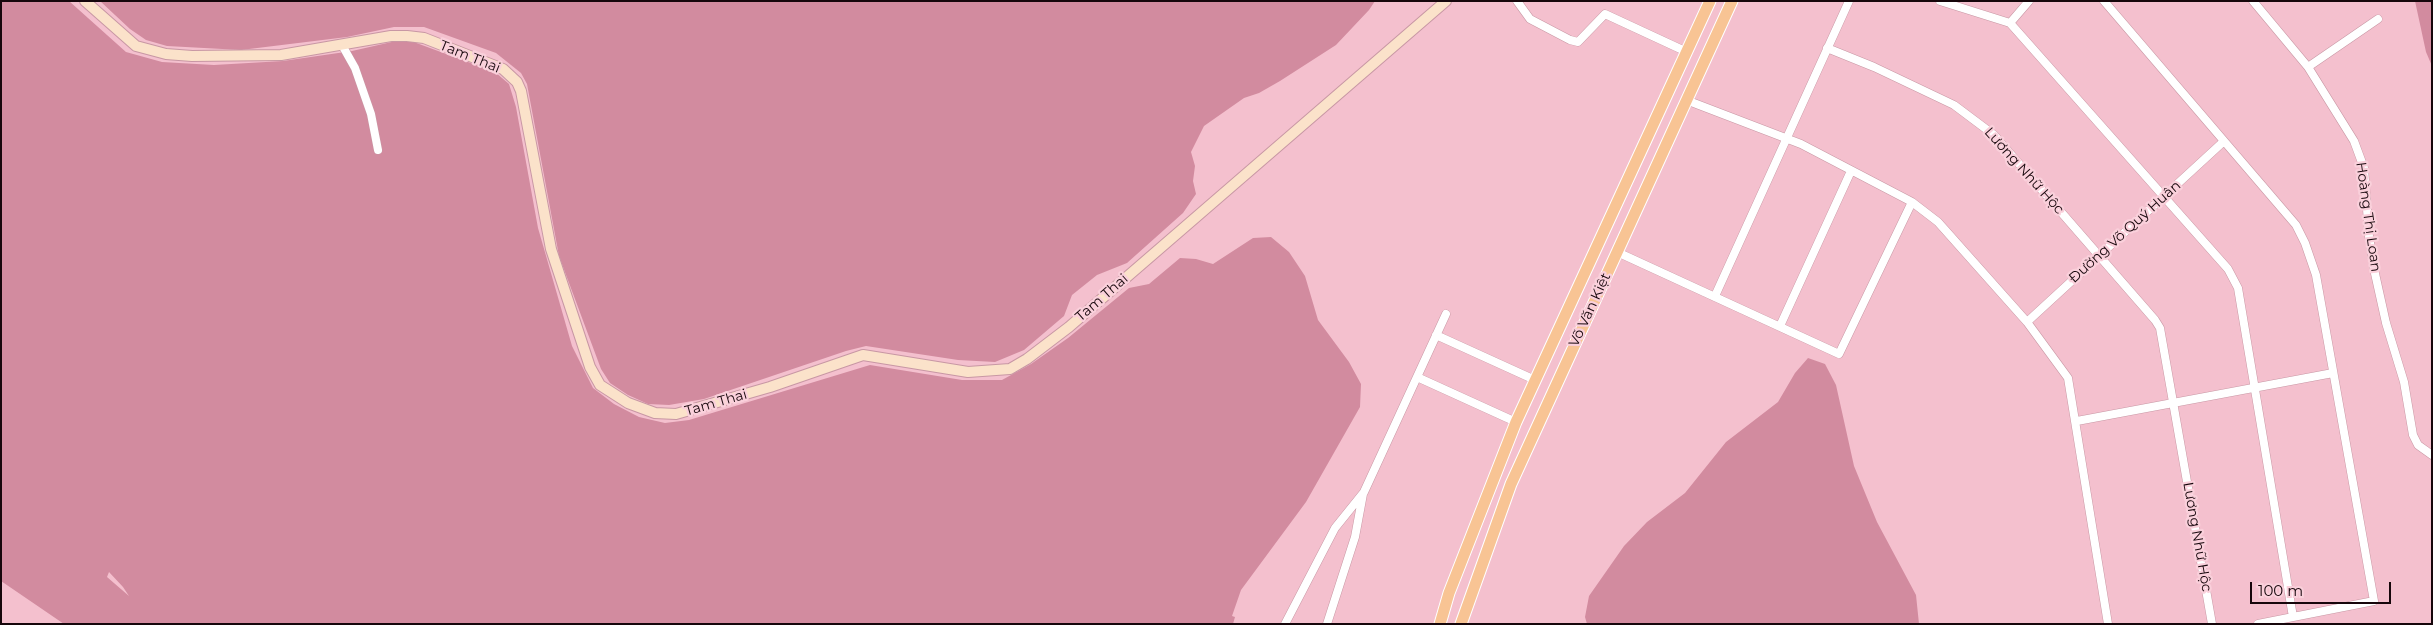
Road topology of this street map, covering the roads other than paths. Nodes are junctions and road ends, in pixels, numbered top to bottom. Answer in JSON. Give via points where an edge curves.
{"nodes":[{"id":1,"x":85,"y":1,"type":"edge"},
{"id":2,"x":1446,"y":1,"type":"edge"},
{"id":3,"x":1517,"y":1,"type":"edge"},
{"id":4,"x":1710,"y":1,"type":"edge"},
{"id":5,"x":1732,"y":1,"type":"edge"},
{"id":6,"x":1849,"y":1,"type":"edge"},
{"id":7,"x":1940,"y":1,"type":"edge"},
{"id":8,"x":2029,"y":1,"type":"edge"},
{"id":9,"x":2104,"y":1,"type":"edge"},
{"id":10,"x":2253,"y":1,"type":"edge"},
{"id":11,"x":2378,"y":19,"type":"dead end"},
{"id":12,"x":2010,"y":23,"type":"junction"},
{"id":13,"x":342,"y":46,"type":"junction"},
{"id":14,"x":1827,"y":48,"type":"junction"},
{"id":15,"x":1687,"y":52,"type":"junction"},
{"id":16,"x":2308,"y":67,"type":"junction"},
{"id":17,"x":1686,"y":100,"type":"junction"},
{"id":18,"x":1787,"y":138,"type":"junction"},
{"id":19,"x":2223,"y":142,"type":"junction"},
{"id":20,"x":378,"y":150,"type":"dead end"},
{"id":21,"x":1851,"y":171,"type":"junction"},
{"id":22,"x":2164,"y":195,"type":"junction"},
{"id":23,"x":1912,"y":202,"type":"junction"},
{"id":24,"x":1616,"y":252,"type":"junction"},
{"id":25,"x":2099,"y":255,"type":"junction"},
{"id":26,"x":1715,"y":296,"type":"junction"},
{"id":27,"x":1446,"y":314,"type":"dead end"},
{"id":28,"x":2026,"y":322,"type":"junction"},
{"id":29,"x":1780,"y":326,"type":"junction"},
{"id":30,"x":1436,"y":335,"type":"junction"},
{"id":31,"x":2333,"y":373,"type":"junction"},
{"id":32,"x":1417,"y":377,"type":"junction"},
{"id":33,"x":1535,"y":380,"type":"junction"},
{"id":34,"x":2255,"y":388,"type":"junction"},
{"id":35,"x":2173,"y":403,"type":"junction"},
{"id":36,"x":2077,"y":421,"type":"junction"},
{"id":37,"x":1516,"y":422,"type":"junction"},
{"id":38,"x":2432,"y":455,"type":"edge"},
{"id":39,"x":1364,"y":492,"type":"junction"},
{"id":40,"x":1449,"y":593,"type":"junction"},
{"id":41,"x":1469,"y":599,"type":"junction"},
{"id":42,"x":2293,"y":617,"type":"junction"},
{"id":43,"x":1285,"y":624,"type":"edge"},
{"id":44,"x":1327,"y":624,"type":"edge"},
{"id":45,"x":1440,"y":624,"type":"edge"},
{"id":46,"x":1462,"y":624,"type":"edge"},
{"id":47,"x":2108,"y":624,"type":"edge"},
{"id":48,"x":2212,"y":624,"type":"edge"},
{"id":49,"x":2258,"y":624,"type":"edge"}],
"edges":[{"from":1,"to":13,"type":"street","name":"Tam Thai","via":[[136,46],[166,54],[281,55]]},
{"from":2,"to":13,"type":"street","name":"Tam Thai","via":[[1069,327],[1010,369],[968,372],[863,354],[770,388],[676,414],[655,413],[628,403],[600,385],[590,367],[551,249],[517,82],[492,64],[415,36],[391,36]]},
{"from":3,"to":15,"type":"street","via":[[1530,19],[1570,40],[1578,42],[1605,14]]},
{"from":4,"to":15,"type":"main road","name":"Võ Văn Kiệt"},
{"from":5,"to":17,"type":"main road","name":"Võ Văn Kiệt"},
{"from":6,"to":14,"type":"street"},
{"from":7,"to":12,"type":"street"},
{"from":8,"to":12,"type":"street"},
{"from":9,"to":19,"type":"street"},
{"from":10,"to":16,"type":"street","name":"Hoàng Thị Loan"},
{"from":11,"to":16,"type":"street"},
{"from":12,"to":22,"type":"street"},
{"from":13,"to":20,"type":"street","via":[[355,68],[371,114]]},
{"from":14,"to":18,"type":"street"},
{"from":14,"to":25,"type":"street","name":"Lương Nhữ Hộc","via":[[1874,66],[1964,110],[1994,135]]},
{"from":15,"to":33,"type":"main road","name":"Võ Văn Kiệt"},
{"from":16,"to":38,"type":"street","name":"Hoàng Thị Loan","via":[[2354,141],[2364,168],[2368,236],[2386,324],[2404,382],[2413,435],[2418,445]]},
{"from":17,"to":18,"type":"street"},
{"from":17,"to":24,"type":"main road","name":"Võ Văn Kiệt"},
{"from":18,"to":21,"type":"street"},
{"from":18,"to":26,"type":"street"},
{"from":19,"to":22,"type":"street","name":"Đường Võ Quý Huân"},
{"from":19,"to":31,"type":"street","via":[[2296,225],[2305,243],[2316,275]]},
{"from":21,"to":23,"type":"street"},
{"from":21,"to":29,"type":"street"},
{"from":22,"to":25,"type":"street","name":"Đường Võ Quý Huân"},
{"from":22,"to":34,"type":"street","via":[[2228,269],[2238,288]]},
{"from":23,"to":28,"type":"street","via":[[1938,222]]},
{"from":23,"to":29,"type":"street","via":[[1839,354]]},
{"from":24,"to":26,"type":"street"},
{"from":24,"to":41,"type":"main road","name":"Võ Văn Kiệt","via":[[1511,484]]},
{"from":25,"to":28,"type":"street","name":"Đường Võ Quý Huân"},
{"from":25,"to":35,"type":"street","name":"Lương Nhữ Hộc","via":[[2160,328]]},
{"from":26,"to":29,"type":"street"},
{"from":27,"to":30,"type":"street"},
{"from":28,"to":36,"type":"street","via":[[2068,378]]},
{"from":30,"to":32,"type":"street"},
{"from":30,"to":33,"type":"street"},
{"from":31,"to":34,"type":"street"},
{"from":31,"to":42,"type":"street","via":[[2374,601]]},
{"from":32,"to":37,"type":"street"},
{"from":32,"to":39,"type":"street"},
{"from":33,"to":37,"type":"main road","name":"Võ Văn Kiệt"},
{"from":34,"to":35,"type":"street"},
{"from":34,"to":42,"type":"street"},
{"from":35,"to":36,"type":"street"},
{"from":35,"to":48,"type":"street","name":"Lương Nhữ Hộc"},
{"from":36,"to":47,"type":"street"},
{"from":37,"to":40,"type":"main road","name":"Võ Văn Kiệt"},
{"from":39,"to":43,"type":"street","via":[[1335,528]]},
{"from":39,"to":44,"type":"street","via":[[1355,537]]},
{"from":40,"to":41,"type":"main road"},
{"from":40,"to":45,"type":"main road","name":"Võ Văn Kiệt"},
{"from":41,"to":46,"type":"main road","name":"Võ Văn Kiệt"},
{"from":42,"to":49,"type":"street"}]}
